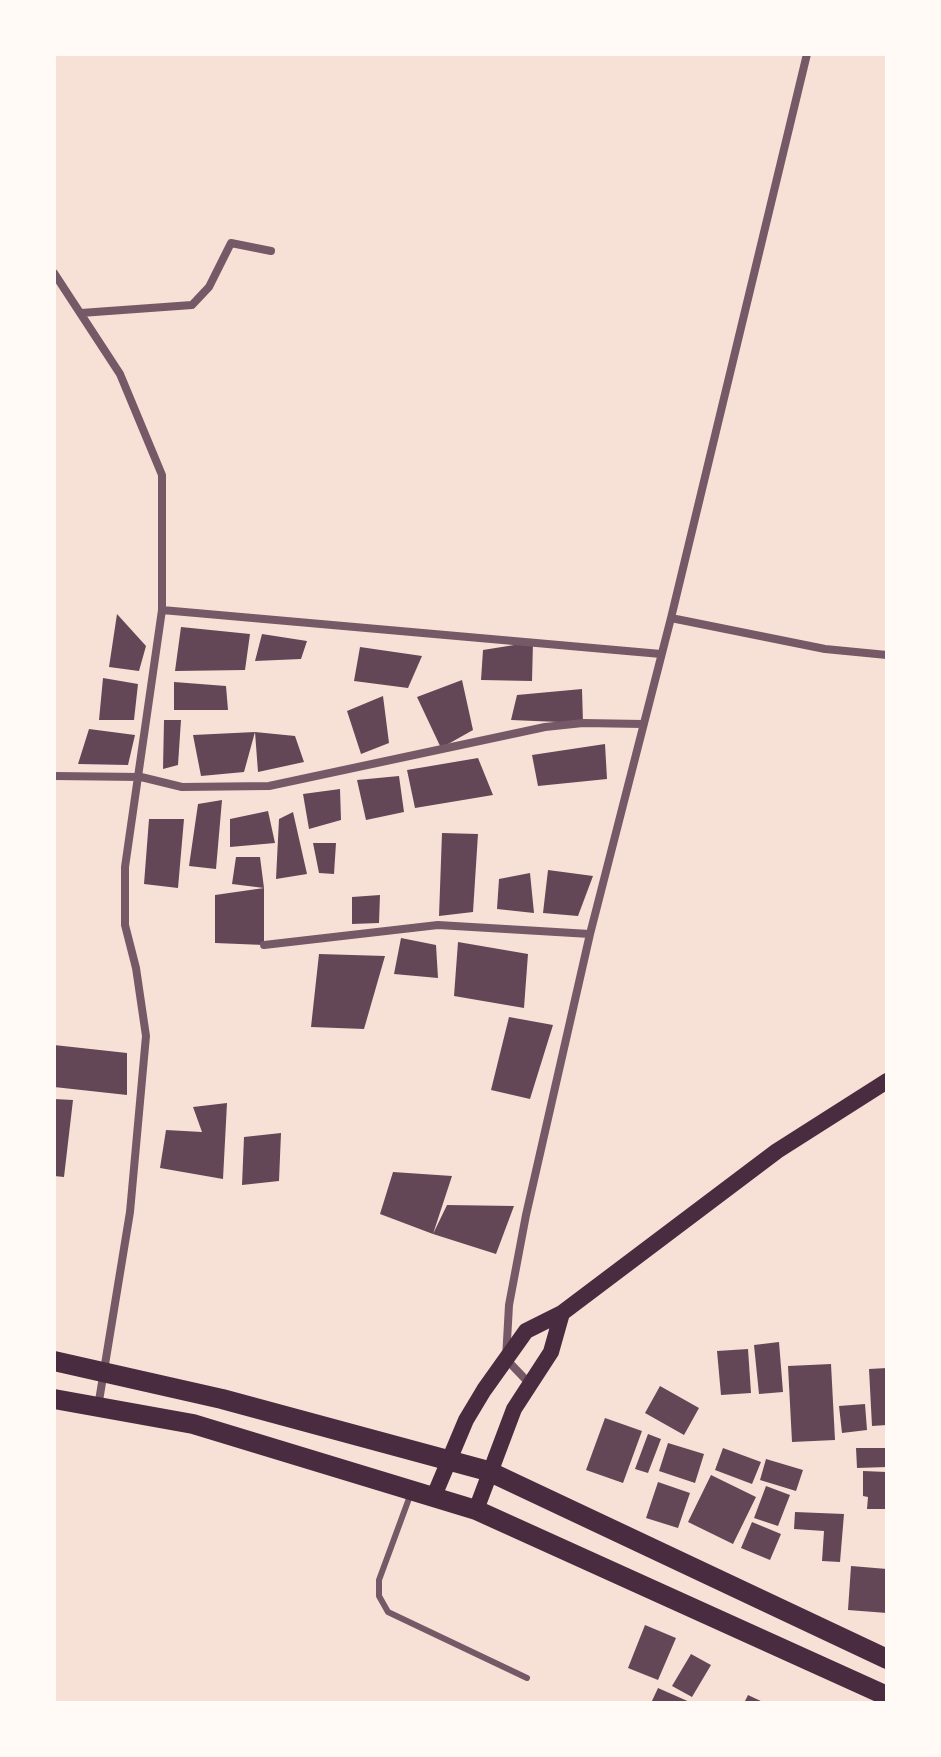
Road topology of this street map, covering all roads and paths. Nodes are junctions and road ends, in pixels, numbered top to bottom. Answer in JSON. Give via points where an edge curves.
{"nodes":[{"id":1,"x":807,"y":54,"type":"edge"},
{"id":2,"x":271,"y":251,"type":"dead end"},
{"id":3,"x":54,"y":273,"type":"edge"},
{"id":4,"x":81,"y":313,"type":"junction"},
{"id":5,"x":162,"y":610,"type":"junction"},
{"id":6,"x":671,"y":618,"type":"junction"},
{"id":7,"x":661,"y":654,"type":"junction"},
{"id":8,"x":887,"y":655,"type":"edge"},
{"id":9,"x":643,"y":724,"type":"junction"},
{"id":10,"x":54,"y":776,"type":"edge"},
{"id":11,"x":141,"y":777,"type":"junction"},
{"id":12,"x":590,"y":934,"type":"junction"},
{"id":13,"x":264,"y":945,"type":"dead end"},
{"id":14,"x":887,"y":1081,"type":"edge"},
{"id":15,"x":562,"y":1313,"type":"junction"},
{"id":16,"x":506,"y":1359,"type":"junction"},
{"id":17,"x":54,"y":1361,"type":"edge"},
{"id":18,"x":106,"y":1370,"type":"junction"},
{"id":19,"x":529,"y":1383,"type":"junction"},
{"id":20,"x":54,"y":1399,"type":"edge"},
{"id":21,"x":98,"y":1407,"type":"junction"},
{"id":22,"x":450,"y":1458,"type":"junction"},
{"id":23,"x":488,"y":1471,"type":"junction"},
{"id":24,"x":412,"y":1489,"type":"junction"},
{"id":25,"x":434,"y":1496,"type":"junction"},
{"id":26,"x":476,"y":1510,"type":"junction"},
{"id":27,"x":887,"y":1659,"type":"edge"},
{"id":28,"x":527,"y":1678,"type":"dead end"},
{"id":29,"x":887,"y":1696,"type":"edge"}],
"edges":[{"from":1,"to":6,"type":"street"},
{"from":2,"to":4,"type":"street","via":[[231,243],[209,287],[192,305]]},
{"from":3,"to":4,"type":"street"},
{"from":4,"to":5,"type":"street","via":[[120,374],[162,475]]},
{"from":5,"to":7,"type":"street"},
{"from":5,"to":11,"type":"street"},
{"from":6,"to":7,"type":"street"},
{"from":6,"to":8,"type":"street","via":[[825,649]]},
{"from":7,"to":9,"type":"street"},
{"from":9,"to":11,"type":"street","via":[[545,727],[269,786],[182,787]]},
{"from":9,"to":12,"type":"street"},
{"from":10,"to":11,"type":"street"},
{"from":11,"to":18,"type":"street","via":[[125,867],[125,925],[146,1036],[130,1212]]},
{"from":12,"to":13,"type":"street","via":[[438,925]]},
{"from":12,"to":16,"type":"street","via":[[526,1215],[509,1305]]},
{"from":14,"to":15,"type":"main road","via":[[777,1151]]},
{"from":15,"to":16,"type":"main road","via":[[526,1331]]},
{"from":15,"to":19,"type":"main road","via":[[551,1352]]},
{"from":16,"to":19,"type":"street"},
{"from":16,"to":22,"type":"main road","via":[[466,1420]]},
{"from":17,"to":18,"type":"main road"},
{"from":18,"to":21,"type":"street"},
{"from":18,"to":22,"type":"main road"},
{"from":19,"to":23,"type":"main road"},
{"from":20,"to":21,"type":"main road"},
{"from":21,"to":24,"type":"main road","via":[[193,1424]]},
{"from":22,"to":23,"type":"main road"},
{"from":22,"to":25,"type":"main road"},
{"from":23,"to":26,"type":"main road"},
{"from":23,"to":27,"type":"main road"},
{"from":24,"to":25,"type":"main road"},
{"from":24,"to":28,"type":"lane","via":[[379,1580],[379,1596],[388,1612]]},
{"from":25,"to":26,"type":"main road"},
{"from":26,"to":29,"type":"main road"}]}
